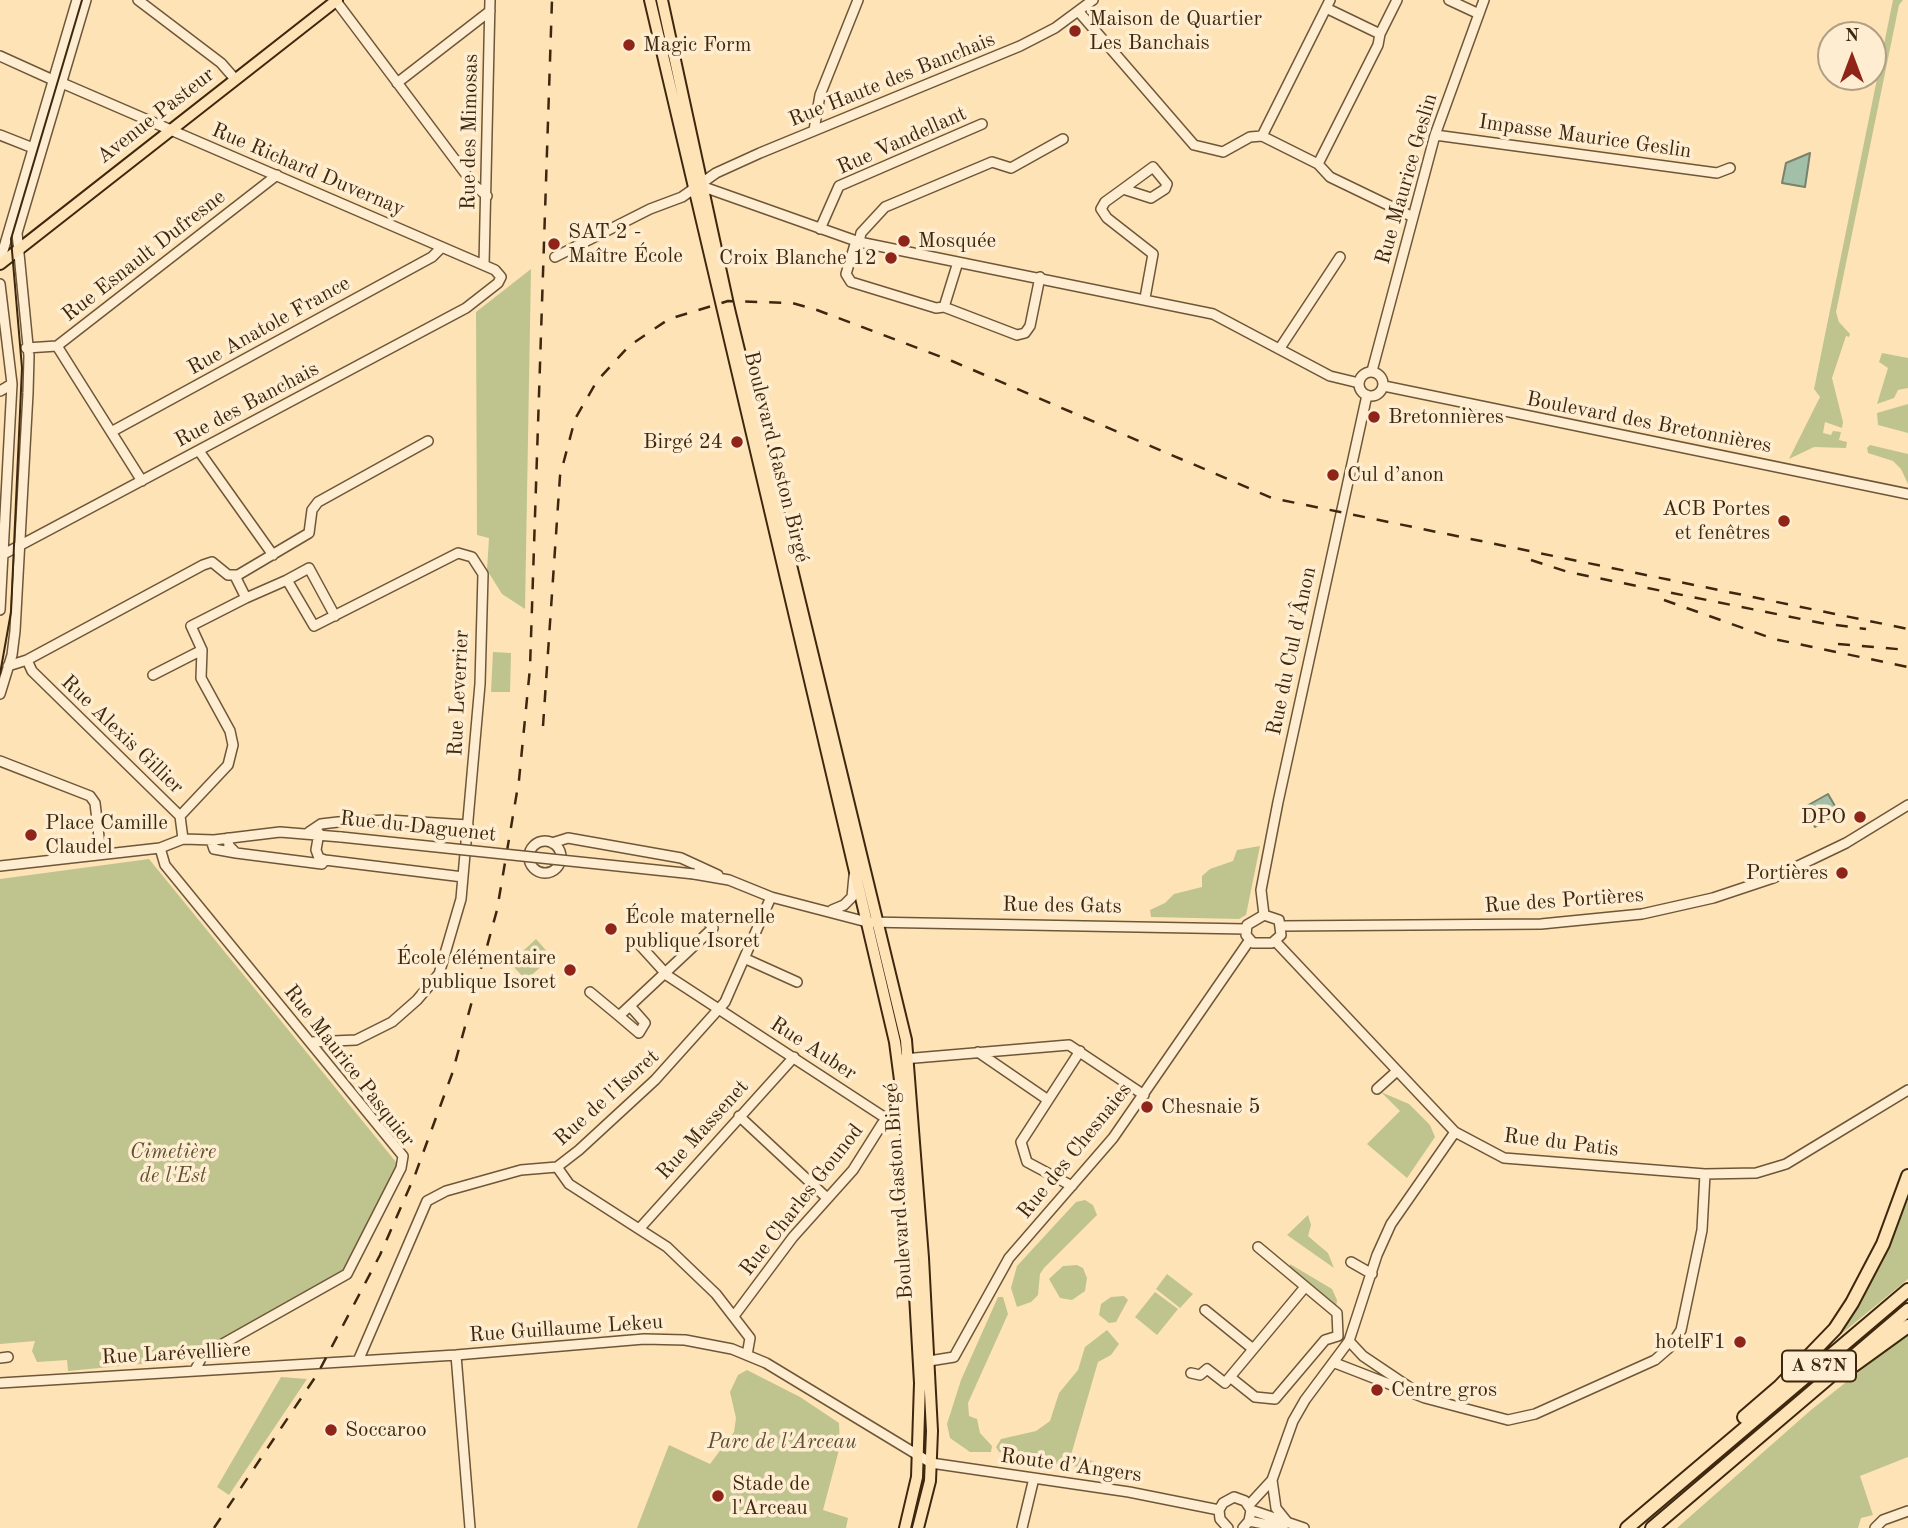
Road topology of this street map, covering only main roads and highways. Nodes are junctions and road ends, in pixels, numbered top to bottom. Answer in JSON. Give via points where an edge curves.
{"nodes":[{"id":1,"x":650,"y":0,"type":"edge"},
{"id":2,"x":662,"y":0,"type":"edge"},
{"id":3,"x":337,"y":1,"type":"edge"},
{"id":4,"x":697,"y":188,"type":"junction"},
{"id":5,"x":0,"y":262,"type":"edge"},
{"id":6,"x":872,"y":921,"type":"junction"},
{"id":7,"x":903,"y":1059,"type":"junction"},
{"id":8,"x":1908,"y":1176,"type":"edge"},
{"id":9,"x":1908,"y":1290,"type":"edge"},
{"id":10,"x":1908,"y":1310,"type":"edge"},
{"id":11,"x":1908,"y":1326,"type":"edge"},
{"id":12,"x":924,"y":1362,"type":"junction"},
{"id":13,"x":1827,"y":1380,"type":"junction"},
{"id":14,"x":1728,"y":1440,"type":"junction"},
{"id":15,"x":905,"y":1528,"type":"edge"},
{"id":16,"x":918,"y":1528,"type":"edge"},
{"id":17,"x":1627,"y":1528,"type":"edge"},
{"id":18,"x":1652,"y":1528,"type":"edge"}],
"edges":[{"from":1,"to":4,"type":"main road","name":"Boulevard Gaston Birgé"},
{"from":2,"to":4,"type":"main road","name":"Boulevard Gaston Birgé"},
{"from":3,"to":5,"type":"main road","name":"Avenue Pasteur"},
{"from":4,"to":6,"type":"main road","name":"Boulevard Gaston Birgé"},
{"from":4,"to":6,"type":"main road","name":"Boulevard Gaston Birgé","via":[[854,874]]},
{"from":6,"to":7,"type":"main road","name":"Boulevard Gaston Birgé"},
{"from":7,"to":12,"type":"main road","name":"Boulevard Gaston Birgé"},
{"from":7,"to":12,"type":"main road","name":"Boulevard Gaston Birgé"},
{"from":8,"to":14,"type":"highway","via":[[1883,1244],[1853,1303],[1835,1329],[1742,1419]]},
{"from":9,"to":14,"type":"highway","number":"A 87N"},
{"from":10,"to":13,"type":"highway","number":"A 87N"},
{"from":11,"to":13,"type":"highway","via":[[1854,1367]]},
{"from":12,"to":15,"type":"main road","name":"Boulevard Gaston Birgé","via":[[917,1477]]},
{"from":12,"to":16,"type":"main road","name":"Boulevard Gaston Birgé","via":[[931,1463]]},
{"from":13,"to":18,"type":"highway","number":"A 87N"},
{"from":14,"to":17,"type":"highway","number":"A 87N"}]}
